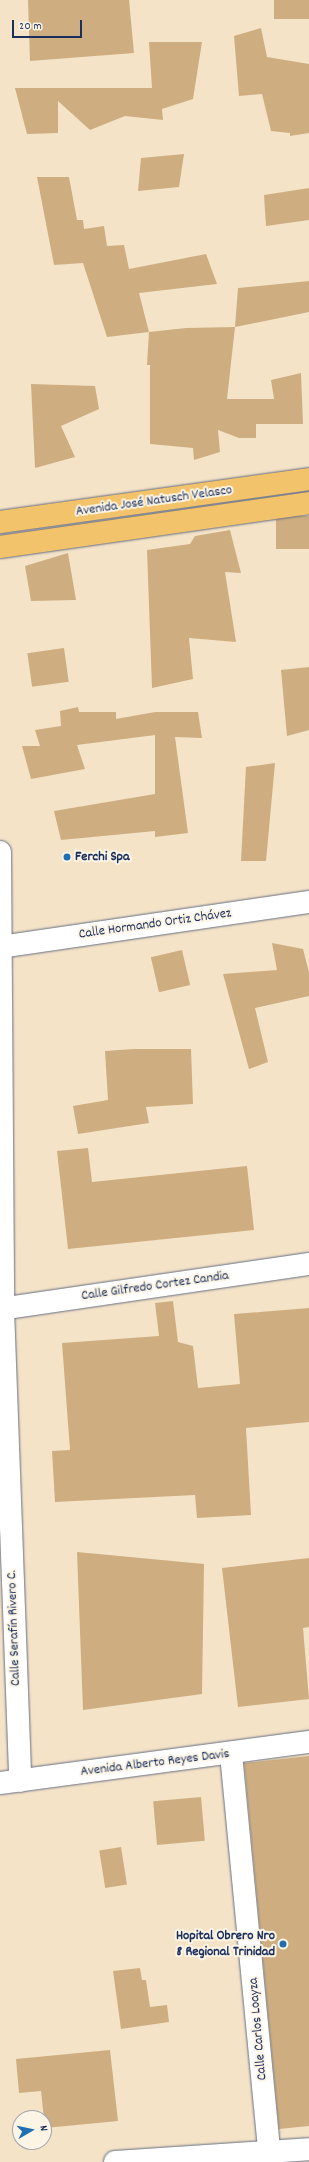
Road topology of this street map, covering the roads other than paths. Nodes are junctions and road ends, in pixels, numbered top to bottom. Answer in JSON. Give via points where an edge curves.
{"nodes":[{"id":1,"x":309,"y":479,"type":"edge"},
{"id":2,"x":309,"y":503,"type":"edge"},
{"id":3,"x":0,"y":522,"type":"edge"},
{"id":4,"x":0,"y":547,"type":"edge"},
{"id":5,"x":0,"y":852,"type":"edge"},
{"id":6,"x":309,"y":902,"type":"edge"},
{"id":7,"x":0,"y":947,"type":"edge"},
{"id":8,"x":309,"y":1264,"type":"edge"},
{"id":9,"x":1,"y":1309,"type":"edge"},
{"id":10,"x":309,"y":1742,"type":"edge"},
{"id":11,"x":231,"y":1754,"type":"junction"},
{"id":12,"x":10,"y":1782,"type":"edge"},
{"id":13,"x":309,"y":2149,"type":"edge"},
{"id":14,"x":270,"y":2157,"type":"edge"},
{"id":15,"x":115,"y":2162,"type":"edge"}],
"edges":[{"from":1,"to":3,"type":"main road","name":"Avenida José Natusch Velasco"},
{"from":2,"to":4,"type":"main road","name":"Avenida José Natusch Velasco"},
{"from":5,"to":7,"type":"street","name":"Calle Serafín Rivero C."},
{"from":6,"to":7,"type":"street","name":"Calle Hormando Ortiz Chávez"},
{"from":7,"to":9,"type":"street","name":"Calle Serafín Rivero C."},
{"from":8,"to":9,"type":"street","name":"Calle Gilfredo Cortez Candia"},
{"from":9,"to":12,"type":"street","name":"Calle Serafín Rivero C."},
{"from":10,"to":11,"type":"street","name":"Avenida Alberto Reyes Davis"},
{"from":11,"to":12,"type":"street","name":"Avenida Alberto Reyes Davis"},
{"from":11,"to":14,"type":"street","name":"Calle Carlos Loayza"},
{"from":13,"to":14,"type":"street"},
{"from":14,"to":15,"type":"street"}]}
